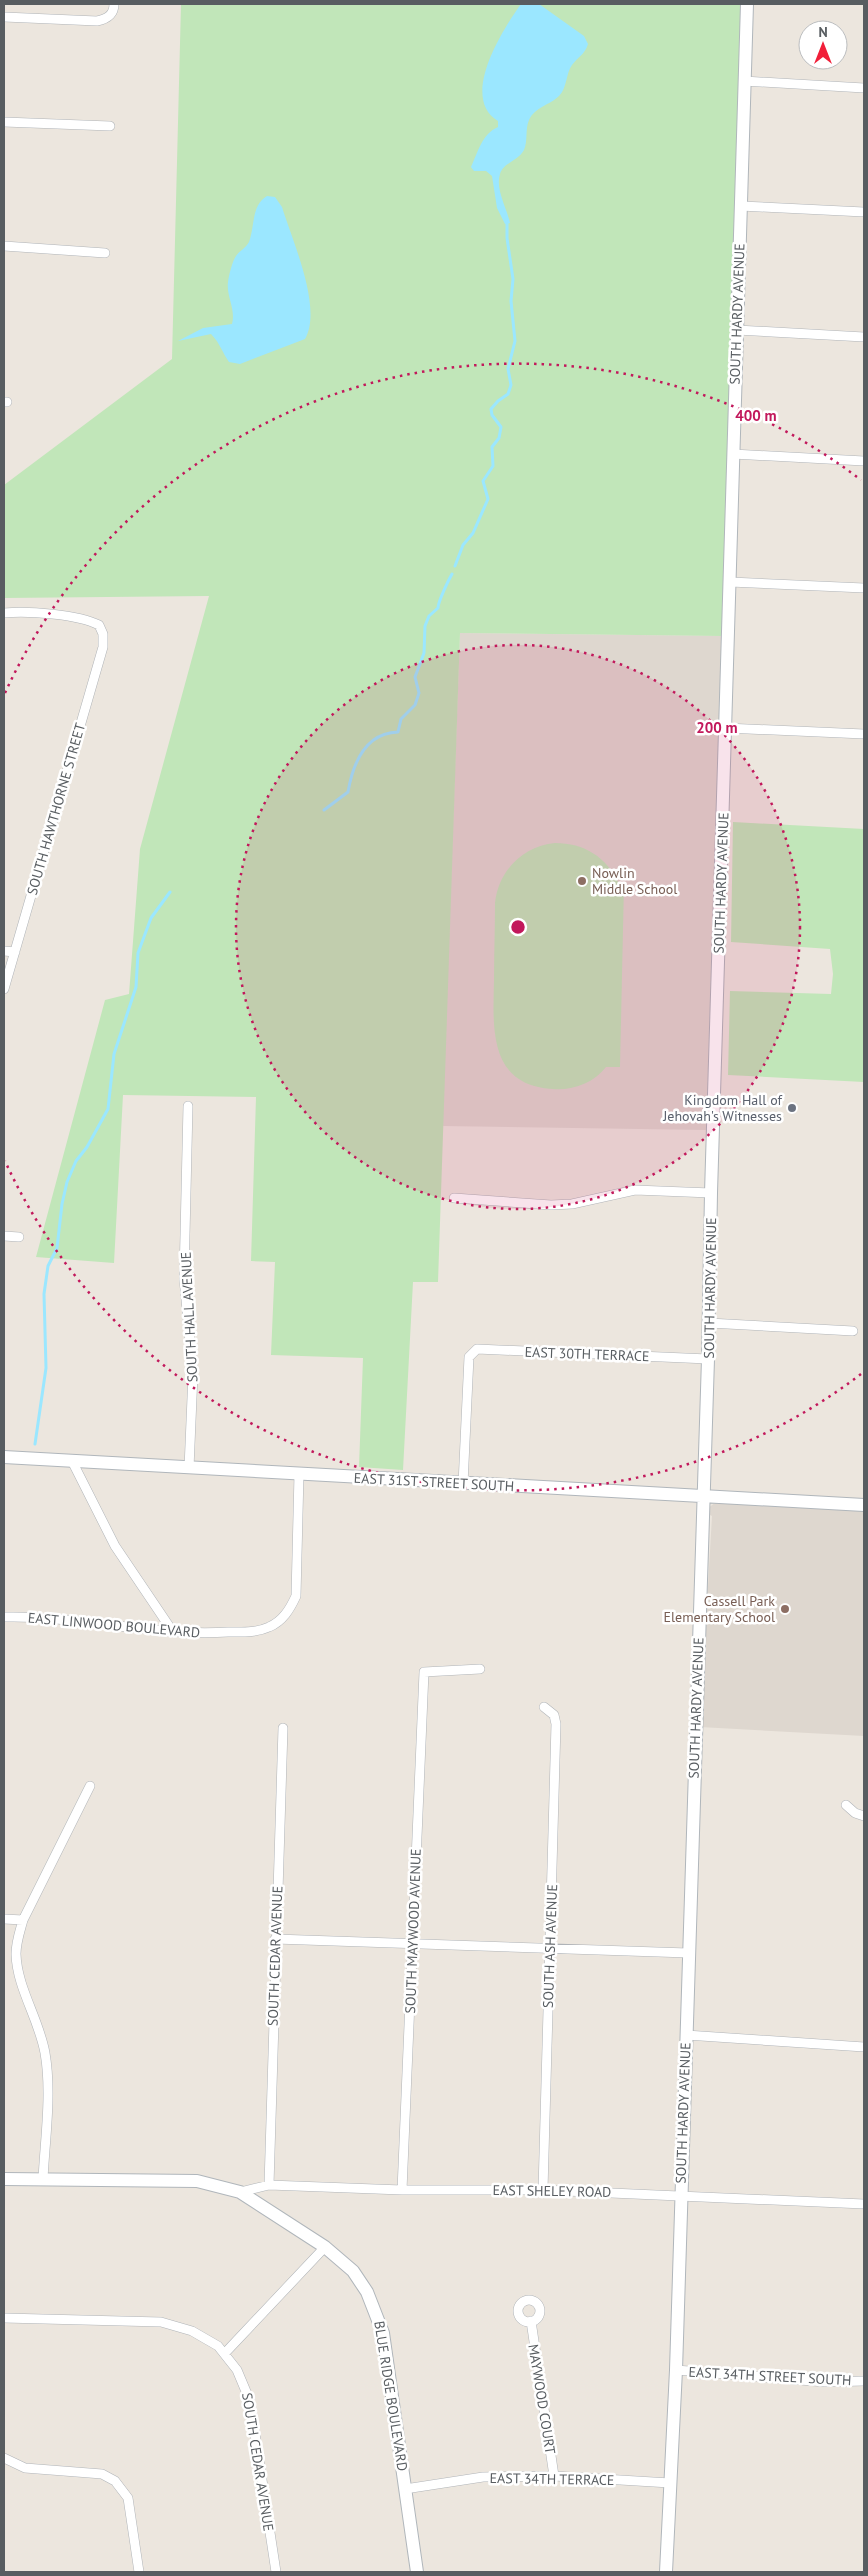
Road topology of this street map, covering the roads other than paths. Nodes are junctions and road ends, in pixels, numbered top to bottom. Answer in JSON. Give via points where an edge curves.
{"nodes":[{"id":1,"x":114,"y":4,"type":"edge"},
{"id":2,"x":747,"y":4,"type":"edge"},
{"id":3,"x":4,"y":17,"type":"edge"},
{"id":4,"x":744,"y":81,"type":"junction"},
{"id":5,"x":864,"y":88,"type":"edge"},
{"id":6,"x":4,"y":122,"type":"edge"},
{"id":7,"x":110,"y":126,"type":"dead end"},
{"id":8,"x":740,"y":206,"type":"junction"},
{"id":9,"x":864,"y":212,"type":"edge"},
{"id":10,"x":4,"y":246,"type":"edge"},
{"id":11,"x":105,"y":253,"type":"dead end"},
{"id":12,"x":737,"y":330,"type":"junction"},
{"id":13,"x":864,"y":337,"type":"edge"},
{"id":14,"x":733,"y":454,"type":"junction"},
{"id":15,"x":864,"y":461,"type":"edge"},
{"id":16,"x":730,"y":582,"type":"junction"},
{"id":17,"x":864,"y":588,"type":"edge"},
{"id":18,"x":4,"y":612,"type":"edge"},
{"id":19,"x":726,"y":728,"type":"junction"},
{"id":20,"x":864,"y":734,"type":"edge"},
{"id":21,"x":4,"y":951,"type":"edge"},
{"id":22,"x":15,"y":952,"type":"junction"},
{"id":23,"x":4,"y":990,"type":"edge"},
{"id":24,"x":188,"y":1106,"type":"dead end"},
{"id":25,"x":711,"y":1193,"type":"junction"},
{"id":26,"x":454,"y":1198,"type":"dead end"},
{"id":27,"x":4,"y":1236,"type":"edge"},
{"id":28,"x":19,"y":1237,"type":"dead end"},
{"id":29,"x":709,"y":1323,"type":"junction"},
{"id":30,"x":853,"y":1331,"type":"dead end"},
{"id":31,"x":708,"y":1359,"type":"junction"},
{"id":32,"x":4,"y":1457,"type":"edge"},
{"id":33,"x":72,"y":1461,"type":"junction"},
{"id":34,"x":188,"y":1468,"type":"junction"},
{"id":35,"x":299,"y":1474,"type":"junction"},
{"id":36,"x":462,"y":1484,"type":"junction"},
{"id":37,"x":703,"y":1497,"type":"junction"},
{"id":38,"x":864,"y":1505,"type":"edge"},
{"id":39,"x":4,"y":1617,"type":"edge"},
{"id":40,"x":173,"y":1632,"type":"junction"},
{"id":41,"x":480,"y":1669,"type":"dead end"},
{"id":42,"x":544,"y":1706,"type":"dead end"},
{"id":43,"x":284,"y":1728,"type":"dead end"},
{"id":44,"x":90,"y":1786,"type":"dead end"},
{"id":45,"x":846,"y":1805,"type":"dead end"},
{"id":46,"x":864,"y":1816,"type":"edge"},
{"id":47,"x":4,"y":1919,"type":"edge"},
{"id":48,"x":23,"y":1920,"type":"junction"},
{"id":49,"x":275,"y":1939,"type":"junction"},
{"id":50,"x":414,"y":1943,"type":"junction"},
{"id":51,"x":550,"y":1948,"type":"junction"},
{"id":52,"x":688,"y":1953,"type":"junction"},
{"id":53,"x":686,"y":2035,"type":"junction"},
{"id":54,"x":864,"y":2047,"type":"edge"},
{"id":55,"x":4,"y":2179,"type":"edge"},
{"id":56,"x":43,"y":2179,"type":"junction"},
{"id":57,"x":269,"y":2186,"type":"junction"},
{"id":58,"x":402,"y":2190,"type":"junction"},
{"id":59,"x":543,"y":2190,"type":"junction"},
{"id":60,"x":240,"y":2192,"type":"junction"},
{"id":61,"x":680,"y":2194,"type":"junction"},
{"id":62,"x":864,"y":2204,"type":"edge"},
{"id":63,"x":325,"y":2247,"type":"junction"},
{"id":64,"x":4,"y":2318,"type":"edge"},
{"id":65,"x":531,"y":2321,"type":"dead end"},
{"id":66,"x":224,"y":2353,"type":"junction"},
{"id":67,"x":676,"y":2370,"type":"junction"},
{"id":68,"x":864,"y":2381,"type":"edge"},
{"id":69,"x":4,"y":2458,"type":"edge"},
{"id":70,"x":554,"y":2476,"type":"junction"},
{"id":71,"x":670,"y":2483,"type":"junction"},
{"id":72,"x":405,"y":2489,"type":"junction"},
{"id":73,"x":139,"y":2572,"type":"edge"},
{"id":74,"x":276,"y":2572,"type":"edge"},
{"id":75,"x":417,"y":2572,"type":"edge"},
{"id":76,"x":666,"y":2572,"type":"edge"}],
"edges":[{"from":1,"to":3,"type":"street","via":[[111,15],[97,21]]},
{"from":2,"to":4,"type":"street","name":"SOUTH HARDY AVENUE"},
{"from":4,"to":5,"type":"street"},
{"from":4,"to":8,"type":"street","name":"SOUTH HARDY AVENUE"},
{"from":6,"to":7,"type":"street"},
{"from":8,"to":9,"type":"street"},
{"from":8,"to":12,"type":"street","name":"SOUTH HARDY AVENUE"},
{"from":10,"to":11,"type":"street"},
{"from":12,"to":13,"type":"street"},
{"from":12,"to":14,"type":"street","name":"SOUTH HARDY AVENUE"},
{"from":14,"to":15,"type":"street"},
{"from":14,"to":16,"type":"street","name":"SOUTH HARDY AVENUE"},
{"from":16,"to":17,"type":"street"},
{"from":16,"to":19,"type":"street","name":"SOUTH HARDY AVENUE"},
{"from":18,"to":22,"type":"street","name":"SOUTH HAWTHORNE STREET","via":[[88,620],[100,628],[103,647]]},
{"from":19,"to":20,"type":"street"},
{"from":19,"to":25,"type":"street","name":"SOUTH HARDY AVENUE"},
{"from":21,"to":22,"type":"street"},
{"from":22,"to":23,"type":"street","name":"SOUTH HAWTHORNE STREET"},
{"from":24,"to":34,"type":"street","name":"SOUTH HALL AVENUE","via":[[184,1278],[193,1374]]},
{"from":25,"to":26,"type":"street","via":[[635,1190],[572,1204],[551,1205]]},
{"from":25,"to":29,"type":"street","name":"SOUTH HARDY AVENUE"},
{"from":27,"to":28,"type":"street"},
{"from":29,"to":30,"type":"street"},
{"from":29,"to":31,"type":"street","name":"SOUTH HARDY AVENUE"},
{"from":31,"to":36,"type":"street","name":"EAST 30TH TERRACE","via":[[477,1349],[469,1357]]},
{"from":31,"to":37,"type":"street","name":"SOUTH HARDY AVENUE"},
{"from":32,"to":33,"type":"street","name":"EAST 31ST STREET SOUTH"},
{"from":33,"to":34,"type":"street","name":"EAST 31ST STREET SOUTH"},
{"from":33,"to":40,"type":"street","via":[[115,1546]]},
{"from":34,"to":35,"type":"street","name":"EAST 31ST STREET SOUTH"},
{"from":35,"to":36,"type":"street","name":"EAST 31ST STREET SOUTH"},
{"from":35,"to":40,"type":"street","name":"EAST LINWOOD BOULEVARD","via":[[298,1584],[290,1608],[272,1626],[260,1631]]},
{"from":36,"to":37,"type":"street","name":"EAST 31ST STREET SOUTH"},
{"from":37,"to":38,"type":"street","name":"EAST 31ST STREET SOUTH"},
{"from":37,"to":52,"type":"street","name":"SOUTH HARDY AVENUE"},
{"from":39,"to":40,"type":"street","name":"EAST LINWOOD BOULEVARD","via":[[42,1616]]},
{"from":41,"to":50,"type":"street","name":"SOUTH MAYWOOD AVENUE","via":[[424,1672]]},
{"from":42,"to":51,"type":"street","name":"SOUTH ASH AVENUE","via":[[554,1716],[556,1724]]},
{"from":43,"to":49,"type":"street","name":"SOUTH CEDAR AVENUE"},
{"from":44,"to":48,"type":"street"},
{"from":45,"to":46,"type":"street"},
{"from":47,"to":48,"type":"street"},
{"from":48,"to":56,"type":"street","via":[[16,1954],[20,1976],[39,2027],[47,2077]]},
{"from":49,"to":50,"type":"street"},
{"from":49,"to":57,"type":"street","name":"SOUTH CEDAR AVENUE"},
{"from":50,"to":51,"type":"street"},
{"from":50,"to":58,"type":"street","name":"SOUTH MAYWOOD AVENUE"},
{"from":51,"to":52,"type":"street"},
{"from":51,"to":59,"type":"street","name":"SOUTH ASH AVENUE"},
{"from":52,"to":53,"type":"street","name":"SOUTH HARDY AVENUE"},
{"from":53,"to":54,"type":"street"},
{"from":53,"to":61,"type":"street","name":"SOUTH HARDY AVENUE"},
{"from":55,"to":56,"type":"street","name":"BLUE RIDGE BOULEVARD"},
{"from":56,"to":60,"type":"street","name":"BLUE RIDGE BOULEVARD","via":[[197,2181]]},
{"from":57,"to":58,"type":"street","name":"EAST SHELEY ROAD"},
{"from":57,"to":60,"type":"street","name":"EAST SHELEY ROAD"},
{"from":58,"to":59,"type":"street","name":"EAST SHELEY ROAD"},
{"from":59,"to":61,"type":"street","name":"EAST SHELEY ROAD"},
{"from":60,"to":63,"type":"street","name":"BLUE RIDGE BOULEVARD"},
{"from":61,"to":62,"type":"street","name":"EAST SHELEY ROAD"},
{"from":61,"to":67,"type":"street","name":"SOUTH HARDY AVENUE"},
{"from":63,"to":66,"type":"street"},
{"from":63,"to":72,"type":"street","name":"BLUE RIDGE BOULEVARD","via":[[353,2271],[378,2314]]},
{"from":64,"to":66,"type":"street","via":[[161,2322],[192,2331]]},
{"from":65,"to":70,"type":"street","name":"MAYWOOD COURT"},
{"from":66,"to":74,"type":"street","name":"SOUTH CEDAR AVENUE","via":[[237,2370],[250,2400]]},
{"from":67,"to":68,"type":"street","name":"EAST 34TH STREET SOUTH","via":[[825,2382]]},
{"from":67,"to":71,"type":"street","name":"SOUTH HARDY AVENUE"},
{"from":69,"to":73,"type":"street","via":[[25,2468],[102,2474],[115,2481],[128,2498]]},
{"from":70,"to":71,"type":"street","name":"EAST 34TH TERRACE"},
{"from":70,"to":72,"type":"street","name":"EAST 34TH TERRACE","via":[[483,2477]]},
{"from":71,"to":76,"type":"street","name":"SOUTH HARDY AVENUE"},
{"from":72,"to":75,"type":"street","name":"BLUE RIDGE BOULEVARD"}]}
